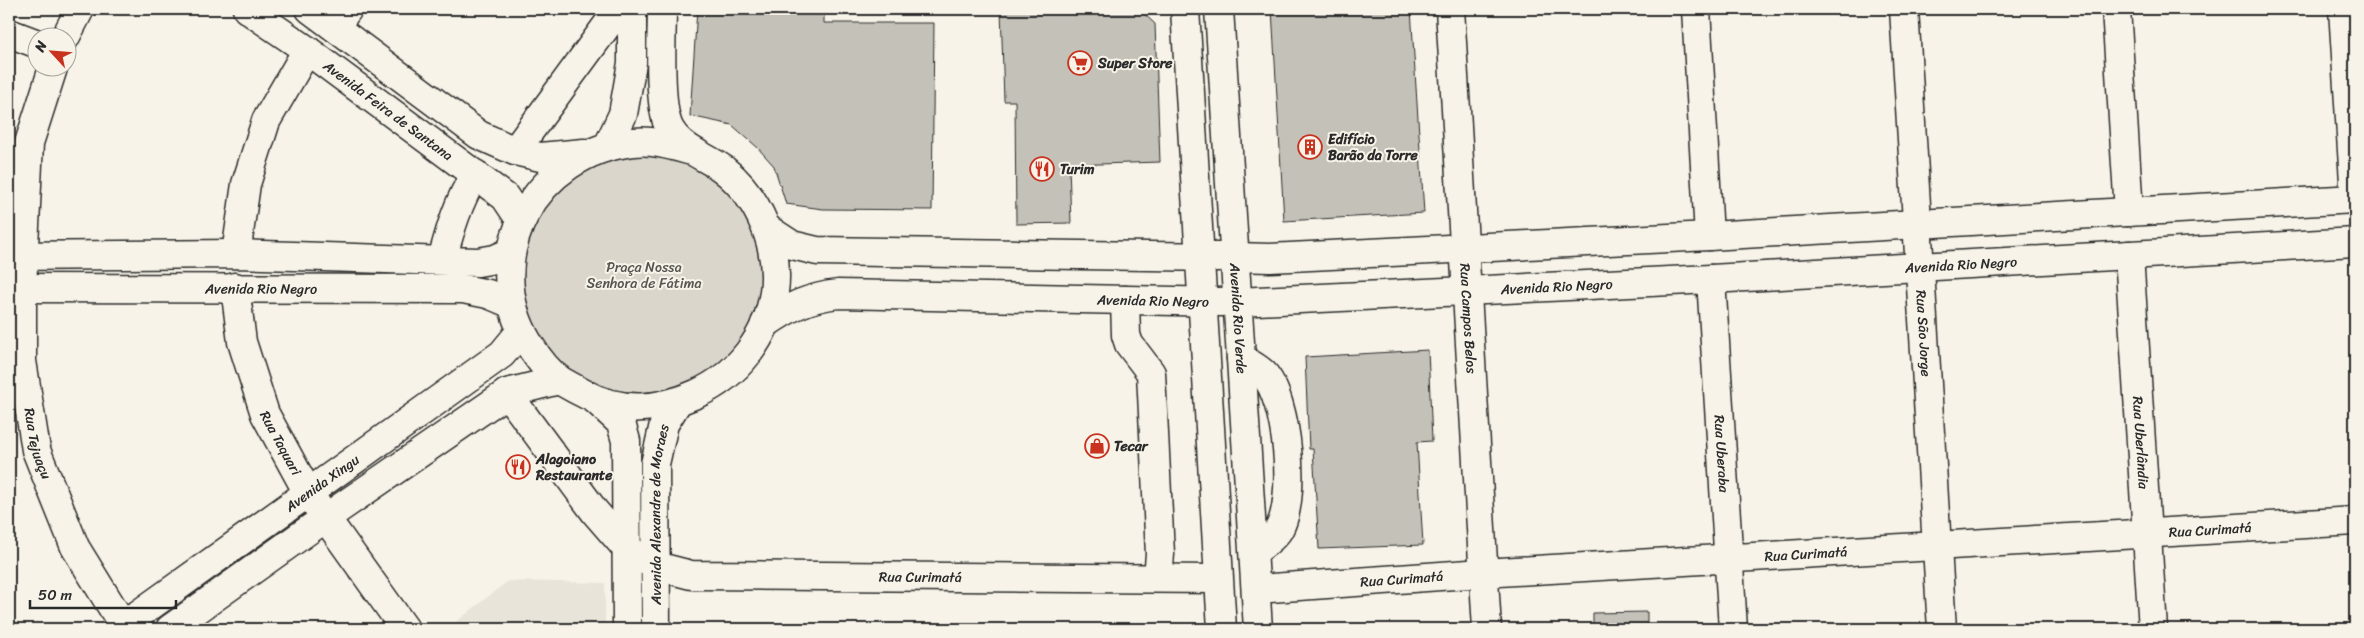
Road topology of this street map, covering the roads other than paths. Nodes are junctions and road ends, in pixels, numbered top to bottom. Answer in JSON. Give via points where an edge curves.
{"nodes":[{"id":1,"x":80,"y":9,"type":"edge"},
{"id":2,"x":247,"y":9,"type":"edge"},
{"id":3,"x":310,"y":9,"type":"edge"},
{"id":4,"x":619,"y":9,"type":"edge"},
{"id":5,"x":632,"y":9,"type":"edge"},
{"id":6,"x":662,"y":9,"type":"edge"},
{"id":7,"x":1185,"y":9,"type":"edge"},
{"id":8,"x":1219,"y":9,"type":"edge"},
{"id":9,"x":1450,"y":9,"type":"edge"},
{"id":10,"x":1696,"y":9,"type":"edge"},
{"id":11,"x":1904,"y":9,"type":"edge"},
{"id":12,"x":2116,"y":9,"type":"edge"},
{"id":13,"x":2343,"y":9,"type":"edge"},
{"id":14,"x":342,"y":18,"type":"edge"},
{"id":15,"x":70,"y":28,"type":"edge"},
{"id":16,"x":9,"y":33,"type":"edge"},
{"id":17,"x":28,"y":40,"type":"edge"},
{"id":18,"x":307,"y":50,"type":"junction"},
{"id":19,"x":51,"y":78,"type":"edge"},
{"id":20,"x":598,"y":150,"type":"junction"},
{"id":21,"x":515,"y":151,"type":"junction"},
{"id":22,"x":692,"y":151,"type":"junction"},
{"id":23,"x":474,"y":174,"type":"junction"},
{"id":24,"x":2355,"y":198,"type":"edge"},
{"id":25,"x":2129,"y":212,"type":"junction"},
{"id":26,"x":521,"y":221,"type":"junction"},
{"id":27,"x":1917,"y":224,"type":"junction"},
{"id":28,"x":766,"y":228,"type":"junction"},
{"id":29,"x":1709,"y":236,"type":"junction"},
{"id":30,"x":2355,"y":242,"type":"edge"},
{"id":31,"x":1464,"y":249,"type":"junction"},
{"id":32,"x":511,"y":252,"type":"junction"},
{"id":33,"x":236,"y":254,"type":"junction"},
{"id":34,"x":2129,"y":255,"type":"junction"},
{"id":35,"x":16,"y":256,"type":"edge"},
{"id":36,"x":1200,"y":256,"type":"junction"},
{"id":37,"x":1235,"y":257,"type":"junction"},
{"id":38,"x":442,"y":260,"type":"junction"},
{"id":39,"x":1920,"y":267,"type":"junction"},
{"id":40,"x":1711,"y":279,"type":"junction"},
{"id":41,"x":235,"y":287,"type":"junction"},
{"id":42,"x":16,"y":288,"type":"edge"},
{"id":43,"x":1466,"y":292,"type":"junction"},
{"id":44,"x":1126,"y":300,"type":"junction"},
{"id":45,"x":1203,"y":302,"type":"junction"},
{"id":46,"x":1237,"y":302,"type":"junction"},
{"id":47,"x":512,"y":304,"type":"junction"},
{"id":48,"x":765,"y":324,"type":"junction"},
{"id":49,"x":521,"y":331,"type":"junction"},
{"id":50,"x":1241,"y":358,"type":"junction"},
{"id":51,"x":559,"y":380,"type":"junction"},
{"id":52,"x":506,"y":394,"type":"junction"},
{"id":53,"x":596,"y":400,"type":"junction"},
{"id":54,"x":677,"y":403,"type":"junction"},
{"id":55,"x":308,"y":493,"type":"junction"},
{"id":56,"x":324,"y":518,"type":"junction"},
{"id":57,"x":2355,"y":521,"type":"edge"},
{"id":58,"x":2147,"y":533,"type":"junction"},
{"id":59,"x":1937,"y":545,"type":"junction"},
{"id":60,"x":628,"y":550,"type":"junction"},
{"id":61,"x":1254,"y":552,"type":"junction"},
{"id":62,"x":1729,"y":559,"type":"junction"},
{"id":63,"x":656,"y":566,"type":"junction"},
{"id":64,"x":1484,"y":573,"type":"junction"},
{"id":65,"x":1158,"y":578,"type":"junction"},
{"id":66,"x":1218,"y":579,"type":"junction"},
{"id":67,"x":1256,"y":589,"type":"junction"},
{"id":68,"x":121,"y":627,"type":"edge"},
{"id":69,"x":170,"y":629,"type":"edge"},
{"id":70,"x":405,"y":629,"type":"edge"},
{"id":71,"x":627,"y":629,"type":"edge"},
{"id":72,"x":656,"y":629,"type":"edge"},
{"id":73,"x":1222,"y":629,"type":"edge"},
{"id":74,"x":1258,"y":629,"type":"edge"},
{"id":75,"x":1487,"y":629,"type":"edge"},
{"id":76,"x":1733,"y":629,"type":"edge"},
{"id":77,"x":1942,"y":629,"type":"edge"},
{"id":78,"x":2153,"y":629,"type":"edge"}],
"edges":[{"from":1,"to":15,"type":"street"},
{"from":2,"to":18,"type":"street","name":"Avenida Feira de Santana"},
{"from":3,"to":14,"type":"street"},
{"from":4,"to":21,"type":"street"},
{"from":5,"to":20,"type":"street","via":[[632,63],[623,114]]},
{"from":6,"to":22,"type":"street","via":[[662,94],[671,131]]},
{"from":7,"to":36,"type":"street"},
{"from":8,"to":37,"type":"street","name":"Avenida Rio Verde"},
{"from":9,"to":31,"type":"street","name":"Rua Campos Belos"},
{"from":10,"to":29,"type":"street"},
{"from":11,"to":27,"type":"street","name":"Rua São Jorge"},
{"from":12,"to":25,"type":"street"},
{"from":13,"to":24,"type":"street"},
{"from":14,"to":21,"type":"street","via":[[479,135]]},
{"from":16,"to":17,"type":"street"},
{"from":18,"to":23,"type":"street","name":"Avenida Feira de Santana"},
{"from":18,"to":33,"type":"street","via":[[266,121],[246,184]]},
{"from":19,"to":35,"type":"street","name":"Rua Tejuaçu","via":[[29,143]]},
{"from":20,"to":21,"type":"street","via":[[540,158]]},
{"from":20,"to":22,"type":"street","via":[[636,142],[665,144]]},
{"from":20,"to":26,"type":"street","via":[[561,170],[543,187]]},
{"from":22,"to":28,"type":"street","via":[[724,170],[749,196]]},
{"from":23,"to":26,"type":"street","name":"Avenida Feira de Santana","via":[[505,197]]},
{"from":23,"to":38,"type":"street","via":[[454,216]]},
{"from":24,"to":25,"type":"street"},
{"from":25,"to":27,"type":"street"},
{"from":26,"to":32,"type":"street"},
{"from":27,"to":29,"type":"street"},
{"from":27,"to":39,"type":"street","name":"Rua São Jorge"},
{"from":28,"to":36,"type":"street","via":[[792,245],[816,252]]},
{"from":28,"to":48,"type":"street","via":[[774,260],[774,292]]},
{"from":29,"to":31,"type":"street"},
{"from":30,"to":34,"type":"street","name":"Avenida Rio Negro"},
{"from":31,"to":37,"type":"street"},
{"from":31,"to":43,"type":"street","name":"Rua Campos Belos"},
{"from":32,"to":38,"type":"street","via":[[478,262]]},
{"from":32,"to":47,"type":"street"},
{"from":33,"to":35,"type":"street"},
{"from":33,"to":38,"type":"street"},
{"from":34,"to":39,"type":"street","name":"Avenida Rio Negro"},
{"from":34,"to":58,"type":"street","name":"Rua Uberlândia"},
{"from":35,"to":42,"type":"street","name":"Rua Tejuaçu"},
{"from":36,"to":37,"type":"street"},
{"from":36,"to":45,"type":"street"},
{"from":37,"to":46,"type":"street","name":"Avenida Rio Verde"},
{"from":39,"to":40,"type":"street","name":"Avenida Rio Negro"},
{"from":39,"to":59,"type":"street","name":"Rua São Jorge"},
{"from":40,"to":43,"type":"street","name":"Avenida Rio Negro"},
{"from":40,"to":62,"type":"street","name":"Rua Uberaba"},
{"from":41,"to":42,"type":"street","name":"Avenida Rio Negro"},
{"from":41,"to":47,"type":"street","name":"Avenida Rio Negro","via":[[463,289],[488,294]]},
{"from":41,"to":55,"type":"street","name":"Rua Taquari","via":[[242,342],[265,414]]},
{"from":42,"to":68,"type":"street","name":"Rua Tejuaçu","via":[[22,361],[36,450],[75,547]]},
{"from":43,"to":46,"type":"street","name":"Avenida Rio Negro"},
{"from":43,"to":64,"type":"street","name":"Rua Campos Belos"},
{"from":44,"to":45,"type":"street","name":"Avenida Rio Negro"},
{"from":44,"to":48,"type":"street","name":"Avenida Rio Negro","via":[[838,294],[815,297],[792,306]]},
{"from":44,"to":65,"type":"street","via":[[1129,344],[1151,373],[1160,554]]},
{"from":45,"to":46,"type":"street","name":"Avenida Rio Negro"},
{"from":45,"to":66,"type":"street"},
{"from":46,"to":50,"type":"street","name":"Avenida Rio Verde"},
{"from":47,"to":49,"type":"street"},
{"from":48,"to":54,"type":"street","via":[[738,365],[714,386]]},
{"from":49,"to":51,"type":"street","via":[[538,358]]},
{"from":49,"to":55,"type":"street","name":"Avenida Xingu","via":[[502,354]]},
{"from":50,"to":61,"type":"street","name":"Avenida Rio Verde"},
{"from":50,"to":61,"type":"street","via":[[1264,374],[1275,393],[1286,444],[1289,481],[1285,512],[1277,532]]},
{"from":51,"to":52,"type":"street"},
{"from":51,"to":53,"type":"street"},
{"from":52,"to":56,"type":"street"},
{"from":52,"to":60,"type":"street","via":[[594,512]]},
{"from":53,"to":54,"type":"street","via":[[622,407],[650,408]]},
{"from":53,"to":60,"type":"street","via":[[621,423],[626,441]]},
{"from":54,"to":63,"type":"street","name":"Avenida Alexandre de Moraes","via":[[664,424],[655,464]]},
{"from":55,"to":56,"type":"street","name":"Rua Taquari"},
{"from":55,"to":68,"type":"street","name":"Avenida Xingu"},
{"from":56,"to":69,"type":"street"},
{"from":56,"to":70,"type":"street","name":"Rua Taquari"},
{"from":57,"to":58,"type":"street","name":"Rua Curimatá"},
{"from":58,"to":59,"type":"street","name":"Rua Curimatá"},
{"from":58,"to":78,"type":"street","name":"Rua Uberlândia"},
{"from":59,"to":62,"type":"street","name":"Rua Curimatá"},
{"from":59,"to":77,"type":"street","name":"Rua São Jorge"},
{"from":60,"to":63,"type":"street","name":"Rua Curimatá"},
{"from":60,"to":71,"type":"street"},
{"from":61,"to":67,"type":"street","name":"Avenida Rio Verde"},
{"from":62,"to":64,"type":"street","name":"Rua Curimatá"},
{"from":62,"to":76,"type":"street","name":"Rua Uberaba"},
{"from":63,"to":65,"type":"street","name":"Rua Curimatá","via":[[691,575]]},
{"from":63,"to":72,"type":"street","name":"Avenida Alexandre de Moraes"},
{"from":64,"to":67,"type":"street","name":"Rua Curimatá"},
{"from":64,"to":75,"type":"street","name":"Rua Campos Belos"},
{"from":65,"to":66,"type":"street","name":"Rua Curimatá"},
{"from":66,"to":73,"type":"street"},
{"from":67,"to":74,"type":"street","name":"Avenida Rio Verde"}]}
